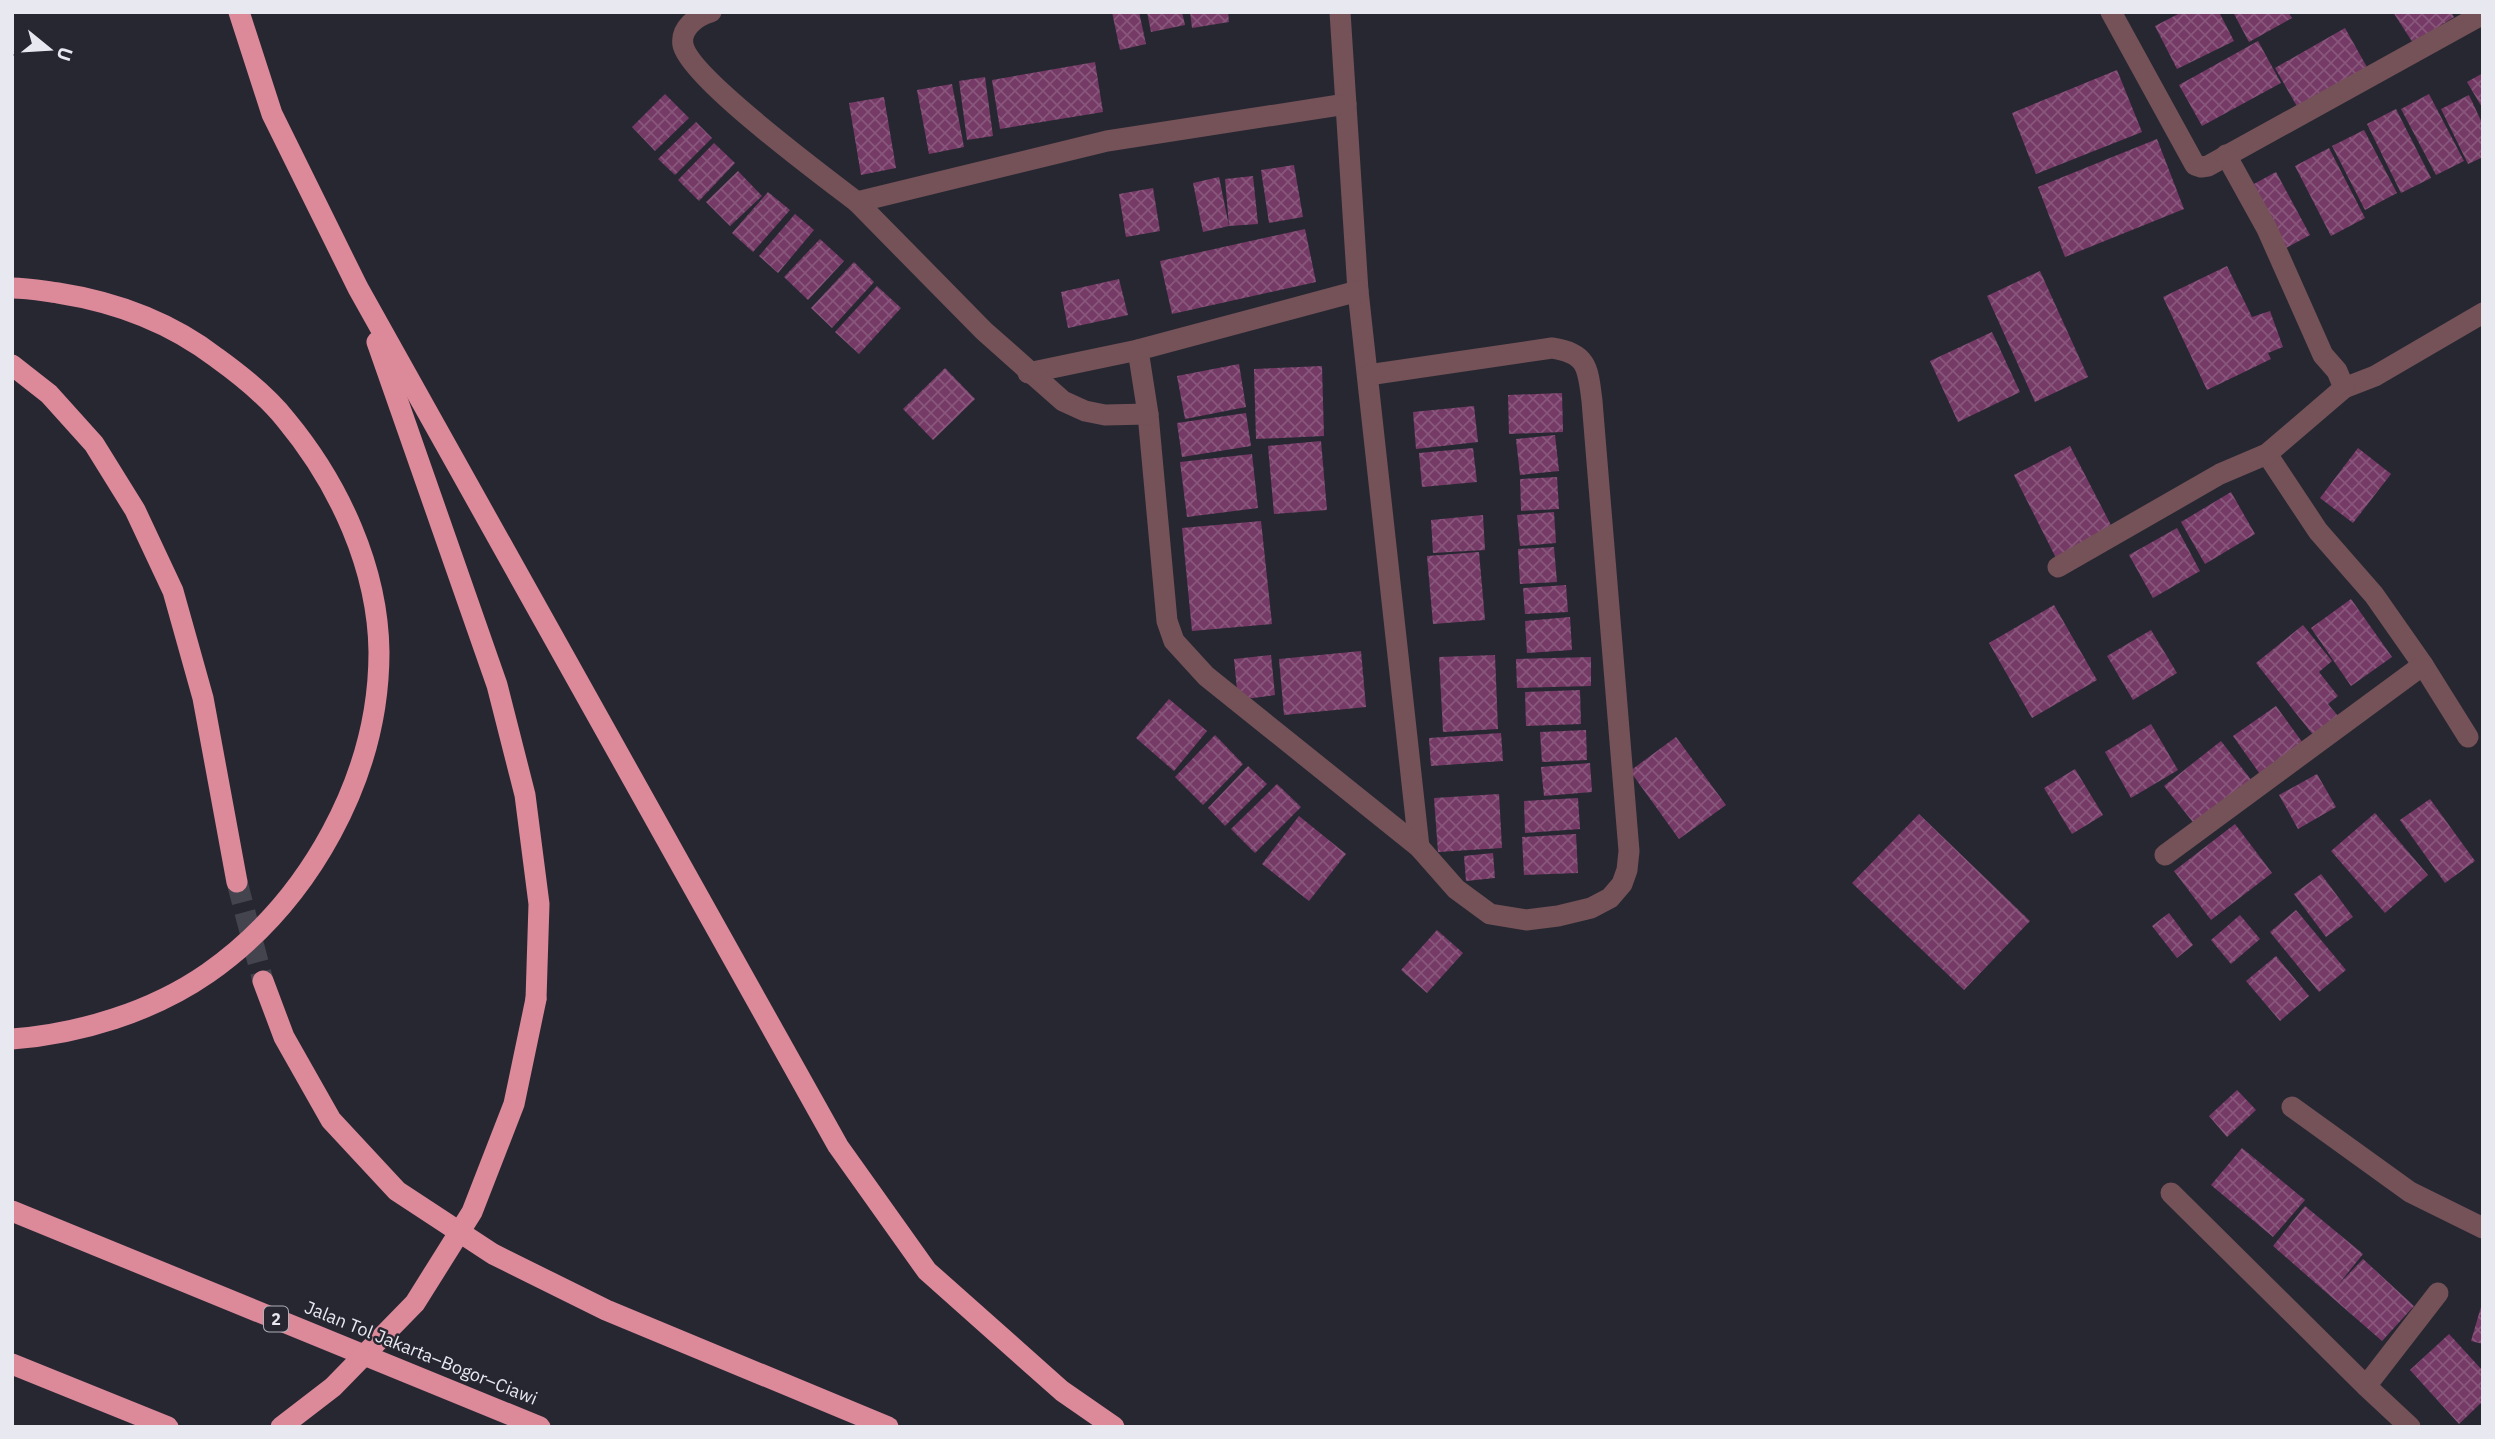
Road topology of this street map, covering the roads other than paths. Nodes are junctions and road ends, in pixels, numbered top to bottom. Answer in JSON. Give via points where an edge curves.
{"nodes":[{"id":1,"x":239,"y":12,"type":"edge"},
{"id":2,"x":711,"y":12,"type":"edge"},
{"id":3,"x":1340,"y":12,"type":"edge"},
{"id":4,"x":2110,"y":12,"type":"edge"},
{"id":5,"x":2483,"y":14,"type":"edge"},
{"id":6,"x":1346,"y":104,"type":"junction"},
{"id":7,"x":2226,"y":155,"type":"junction"},
{"id":8,"x":858,"y":202,"type":"junction"},
{"id":9,"x":12,"y":288,"type":"edge"},
{"id":10,"x":358,"y":288,"type":"junction"},
{"id":11,"x":1358,"y":291,"type":"junction"},
{"id":12,"x":2479,"y":322,"type":"edge"},
{"id":13,"x":1138,"y":350,"type":"junction"},
{"id":14,"x":12,"y":365,"type":"edge"},
{"id":15,"x":1028,"y":373,"type":"junction"},
{"id":16,"x":1368,"y":375,"type":"junction"},
{"id":17,"x":2352,"y":385,"type":"junction"},
{"id":18,"x":1148,"y":414,"type":"junction"},
{"id":19,"x":2267,"y":454,"type":"junction"},
{"id":20,"x":2058,"y":567,"type":"dead end"},
{"id":21,"x":2423,"y":665,"type":"junction"},
{"id":22,"x":2468,"y":737,"type":"dead end"},
{"id":23,"x":1419,"y":847,"type":"junction"},
{"id":24,"x":2165,"y":855,"type":"dead end"},
{"id":25,"x":237,"y":882,"type":"tunnel mouth"},
{"id":26,"x":263,"y":981,"type":"tunnel mouth"},
{"id":27,"x":12,"y":1040,"type":"edge"},
{"id":28,"x":2292,"y":1107,"type":"dead end"},
{"id":29,"x":2171,"y":1192,"type":"dead end"},
{"id":30,"x":12,"y":1210,"type":"edge"},
{"id":31,"x":2483,"y":1228,"type":"edge"},
{"id":32,"x":2438,"y":1293,"type":"dead end"},
{"id":33,"x":12,"y":1364,"type":"edge"},
{"id":34,"x":2366,"y":1386,"type":"junction"},
{"id":35,"x":168,"y":1427,"type":"edge"},
{"id":36,"x":281,"y":1427,"type":"edge"},
{"id":37,"x":540,"y":1427,"type":"edge"},
{"id":38,"x":888,"y":1427,"type":"edge"},
{"id":39,"x":1114,"y":1427,"type":"edge"},
{"id":40,"x":2410,"y":1427,"type":"edge"}],
"edges":[{"from":1,"to":10,"type":"highway","via":[[272,114]]},
{"from":2,"to":8,"type":"street","via":[[690,24],[683,35],[689,59],[719,91]]},
{"from":3,"to":6,"type":"street"},
{"from":4,"to":7,"type":"street","via":[[2194,165],[2208,166]]},
{"from":5,"to":7,"type":"street"},
{"from":6,"to":8,"type":"street","via":[[1107,141]]},
{"from":6,"to":11,"type":"street"},
{"from":7,"to":17,"type":"street","via":[[2267,229],[2323,355]]},
{"from":8,"to":15,"type":"street"},
{"from":9,"to":27,"type":"highway","via":[[88,298],[143,314],[201,345],[267,400],[308,450],[345,510],[374,603],[379,652],[371,721],[345,805],[320,854],[283,904],[247,942],[206,974],[152,1003],[101,1023],[48,1037]]},
{"from":10,"to":36,"type":"highway","bridge":true,"via":[[497,685],[525,795],[539,904],[536,999],[514,1104],[472,1212],[415,1303],[333,1387]]},
{"from":10,"to":39,"type":"highway","via":[[838,1146],[927,1271],[1062,1391]]},
{"from":11,"to":13,"type":"street"},
{"from":11,"to":16,"type":"street"},
{"from":12,"to":17,"type":"street"},
{"from":13,"to":15,"type":"street"},
{"from":13,"to":18,"type":"street"},
{"from":14,"to":25,"type":"highway","via":[[49,394],[94,444],[135,510],[173,591],[203,698]]},
{"from":15,"to":18,"type":"street","via":[[1063,401],[1085,411]]},
{"from":16,"to":23,"type":"street"},
{"from":16,"to":23,"type":"street","via":[[1552,348],[1582,359],[1592,401],[1629,851],[1622,884],[1610,898],[1591,908],[1558,916],[1508,919],[1490,914],[1456,889]]},
{"from":17,"to":19,"type":"street"},
{"from":18,"to":23,"type":"street","via":[[1167,621],[1174,641],[1206,676]]},
{"from":19,"to":20,"type":"street","via":[[2220,474]]},
{"from":19,"to":21,"type":"street","via":[[2318,531],[2374,595]]},
{"from":21,"to":22,"type":"street"},
{"from":21,"to":24,"type":"street"},
{"from":26,"to":38,"type":"highway","via":[[284,1037],[331,1121],[397,1191],[493,1254],[606,1310]]},
{"from":28,"to":31,"type":"street","via":[[2410,1192]]},
{"from":29,"to":34,"type":"street"},
{"from":30,"to":37,"type":"highway","name":"Jalan Tol Jakarta–Bogor–Ciawi","number":"2"},
{"from":32,"to":34,"type":"street"},
{"from":33,"to":35,"type":"highway"},
{"from":34,"to":40,"type":"street"}]}
